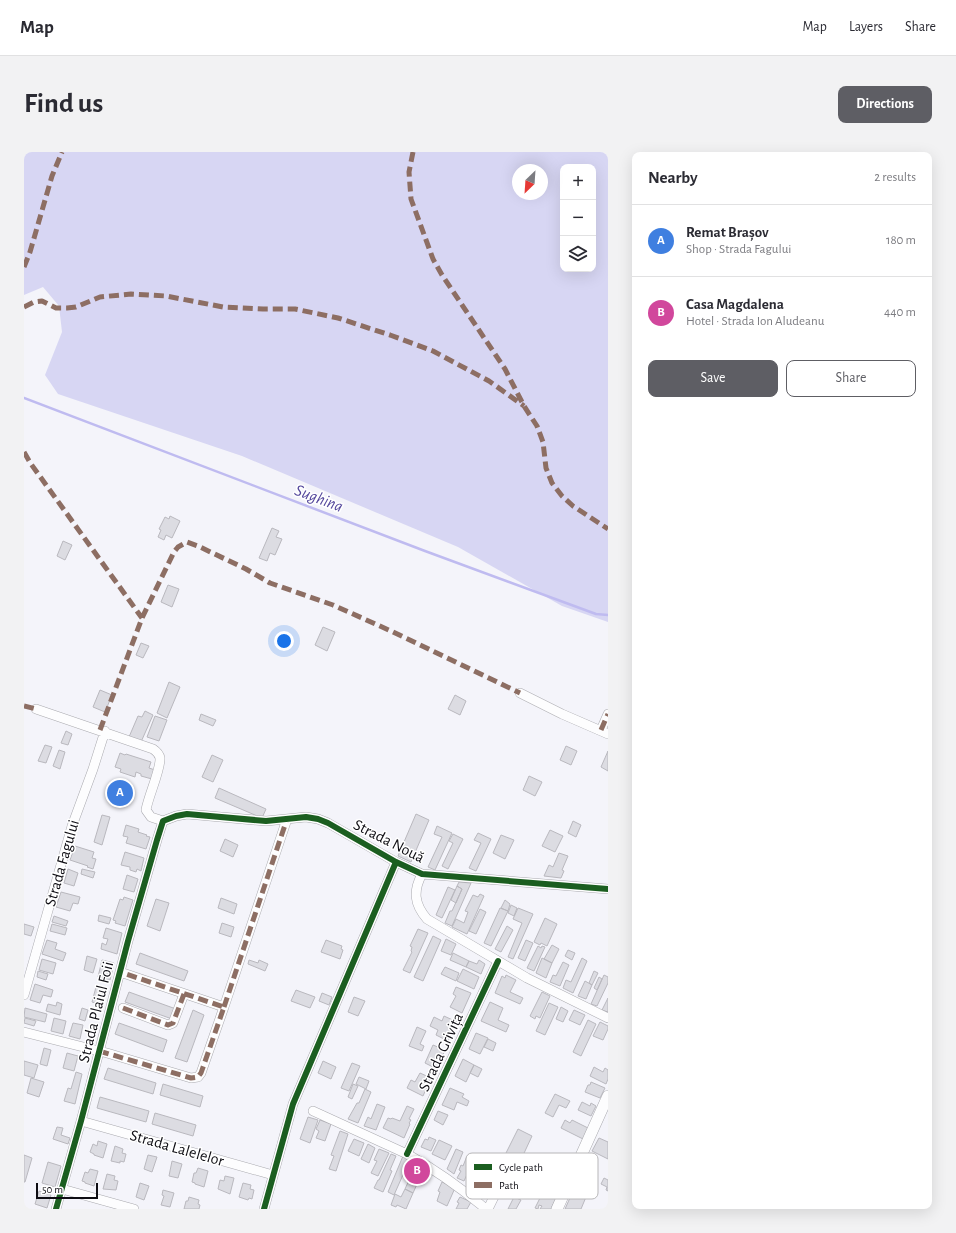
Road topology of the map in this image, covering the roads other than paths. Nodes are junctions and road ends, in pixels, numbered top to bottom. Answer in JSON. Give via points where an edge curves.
{"nodes":[{"id":1,"x":520,"y":693,"type":"dead end"},
{"id":2,"x":36,"y":709,"type":"dead end"},
{"id":3,"x":608,"y":714,"type":"edge"},
{"id":4,"x":104,"y":732,"type":"junction"},
{"id":5,"x":604,"y":732,"type":"edge"},
{"id":6,"x":287,"y":819,"type":"junction"},
{"id":7,"x":163,"y":822,"type":"junction"},
{"id":8,"x":396,"y":862,"type":"junction"},
{"id":9,"x":422,"y":874,"type":"junction"},
{"id":10,"x":608,"y":889,"type":"edge"},
{"id":11,"x":498,"y":961,"type":"junction"},
{"id":12,"x":120,"y":972,"type":"junction"},
{"id":13,"x":184,"y":994,"type":"junction"},
{"id":14,"x":24,"y":995,"type":"edge"},
{"id":15,"x":224,"y":1007,"type":"junction"},
{"id":16,"x":123,"y":1008,"type":"dead end"},
{"id":17,"x":608,"y":1018,"type":"edge"},
{"id":18,"x":24,"y":1032,"type":"edge"},
{"id":19,"x":99,"y":1051,"type":"junction"},
{"id":20,"x":608,"y":1096,"type":"edge"},
{"id":21,"x":313,"y":1112,"type":"dead end"},
{"id":22,"x":81,"y":1121,"type":"junction"},
{"id":23,"x":582,"y":1153,"type":"edge"},
{"id":24,"x":408,"y":1154,"type":"junction"},
{"id":25,"x":273,"y":1175,"type":"junction"},
{"id":26,"x":62,"y":1189,"type":"junction"},
{"id":27,"x":466,"y":1193,"type":"edge"},
{"id":28,"x":474,"y":1199,"type":"edge"},
{"id":29,"x":492,"y":1199,"type":"edge"},
{"id":30,"x":562,"y":1199,"type":"edge"},
{"id":31,"x":56,"y":1209,"type":"edge"},
{"id":32,"x":134,"y":1209,"type":"edge"},
{"id":33,"x":264,"y":1209,"type":"edge"},
{"id":34,"x":487,"y":1209,"type":"edge"},
{"id":35,"x":557,"y":1209,"type":"edge"}],
"edges":[{"from":1,"to":5,"type":"street"},
{"from":2,"to":4,"type":"street"},
{"from":3,"to":5,"type":"street"},
{"from":4,"to":7,"type":"street","via":[[158,752],[159,764],[146,810],[151,817]]},
{"from":4,"to":14,"type":"street","name":"Strada Fagului","via":[[72,826]]},
{"from":6,"to":7,"type":"street","name":"Strada Nouă","via":[[266,821],[187,814]]},
{"from":6,"to":8,"type":"street","name":"Strada Nouă","via":[[318,819]]},
{"from":6,"to":15,"type":"street"},
{"from":7,"to":12,"type":"street","name":"Strada Plaiul Foii"},
{"from":8,"to":9,"type":"street","name":"Strada Nouă"},
{"from":8,"to":25,"type":"street","via":[[293,1104]]},
{"from":9,"to":10,"type":"street","name":"Strada Nouă"},
{"from":9,"to":11,"type":"street","via":[[417,884],[416,896],[421,912],[435,924]]},
{"from":11,"to":17,"type":"street"},
{"from":11,"to":24,"type":"street","name":"Strada Grivița"},
{"from":12,"to":13,"type":"street"},
{"from":12,"to":19,"type":"street","name":"Strada Plaiul Foii"},
{"from":13,"to":15,"type":"street"},
{"from":13,"to":16,"type":"street","via":[[171,1025]]},
{"from":15,"to":19,"type":"street","via":[[198,1077],[191,1078]]},
{"from":18,"to":19,"type":"street"},
{"from":19,"to":22,"type":"street","name":"Strada Plaiul Foii"},
{"from":20,"to":23,"type":"main road"},
{"from":21,"to":24,"type":"street"},
{"from":22,"to":25,"type":"street","name":"Strada Lalelelor"},
{"from":22,"to":26,"type":"street","name":"Strada Plaiul Foii"},
{"from":24,"to":27,"type":"street"},
{"from":25,"to":33,"type":"street"},
{"from":26,"to":31,"type":"street","name":"Strada Plaiul Foii"},
{"from":26,"to":32,"type":"street"},
{"from":28,"to":34,"type":"street"},
{"from":29,"to":34,"type":"street"},
{"from":30,"to":35,"type":"main road"}]}
